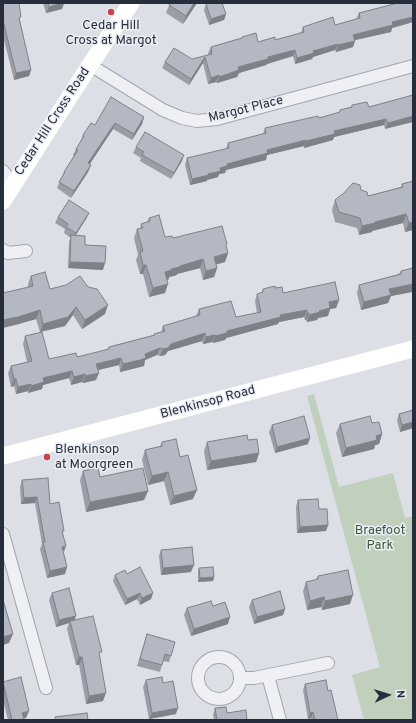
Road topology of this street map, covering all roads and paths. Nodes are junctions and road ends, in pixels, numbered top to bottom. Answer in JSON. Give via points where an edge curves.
{"nodes":[{"id":1,"x":131,"y":3,"type":"edge"},
{"id":2,"x":90,"y":65,"type":"junction"},
{"id":3,"x":413,"y":66,"type":"edge"},
{"id":4,"x":3,"y":171,"type":"edge"},
{"id":5,"x":13,"y":185,"type":"junction"},
{"id":6,"x":3,"y":201,"type":"edge"},
{"id":7,"x":3,"y":250,"type":"edge"},
{"id":8,"x":26,"y":251,"type":"dead end"},
{"id":9,"x":413,"y":349,"type":"edge"},
{"id":10,"x":3,"y":456,"type":"edge"},
{"id":11,"x":3,"y":534,"type":"edge"},
{"id":12,"x":328,"y":663,"type":"dead end"},
{"id":13,"x":268,"y":676,"type":"junction"},
{"id":14,"x":240,"y":678,"type":"dead end"},
{"id":15,"x":46,"y":688,"type":"dead end"},
{"id":16,"x":280,"y":720,"type":"edge"}],
"edges":[{"from":1,"to":2,"type":"street","name":"Cedar Hill Cross Road"},
{"from":2,"to":3,"type":"street","name":"Margot Place","via":[[163,110],[197,121],[217,119]]},
{"from":2,"to":5,"type":"street","name":"Cedar Hill Cross Road"},
{"from":4,"to":5,"type":"street"},
{"from":5,"to":6,"type":"street","name":"Cedar Hill Cross Road"},
{"from":7,"to":8,"type":"street","via":[[8,253]]},
{"from":9,"to":10,"type":"street","name":"Blenkinsop Road"},
{"from":11,"to":15,"type":"street"},
{"from":12,"to":13,"type":"street"},
{"from":13,"to":14,"type":"street"},
{"from":13,"to":16,"type":"street"}]}
